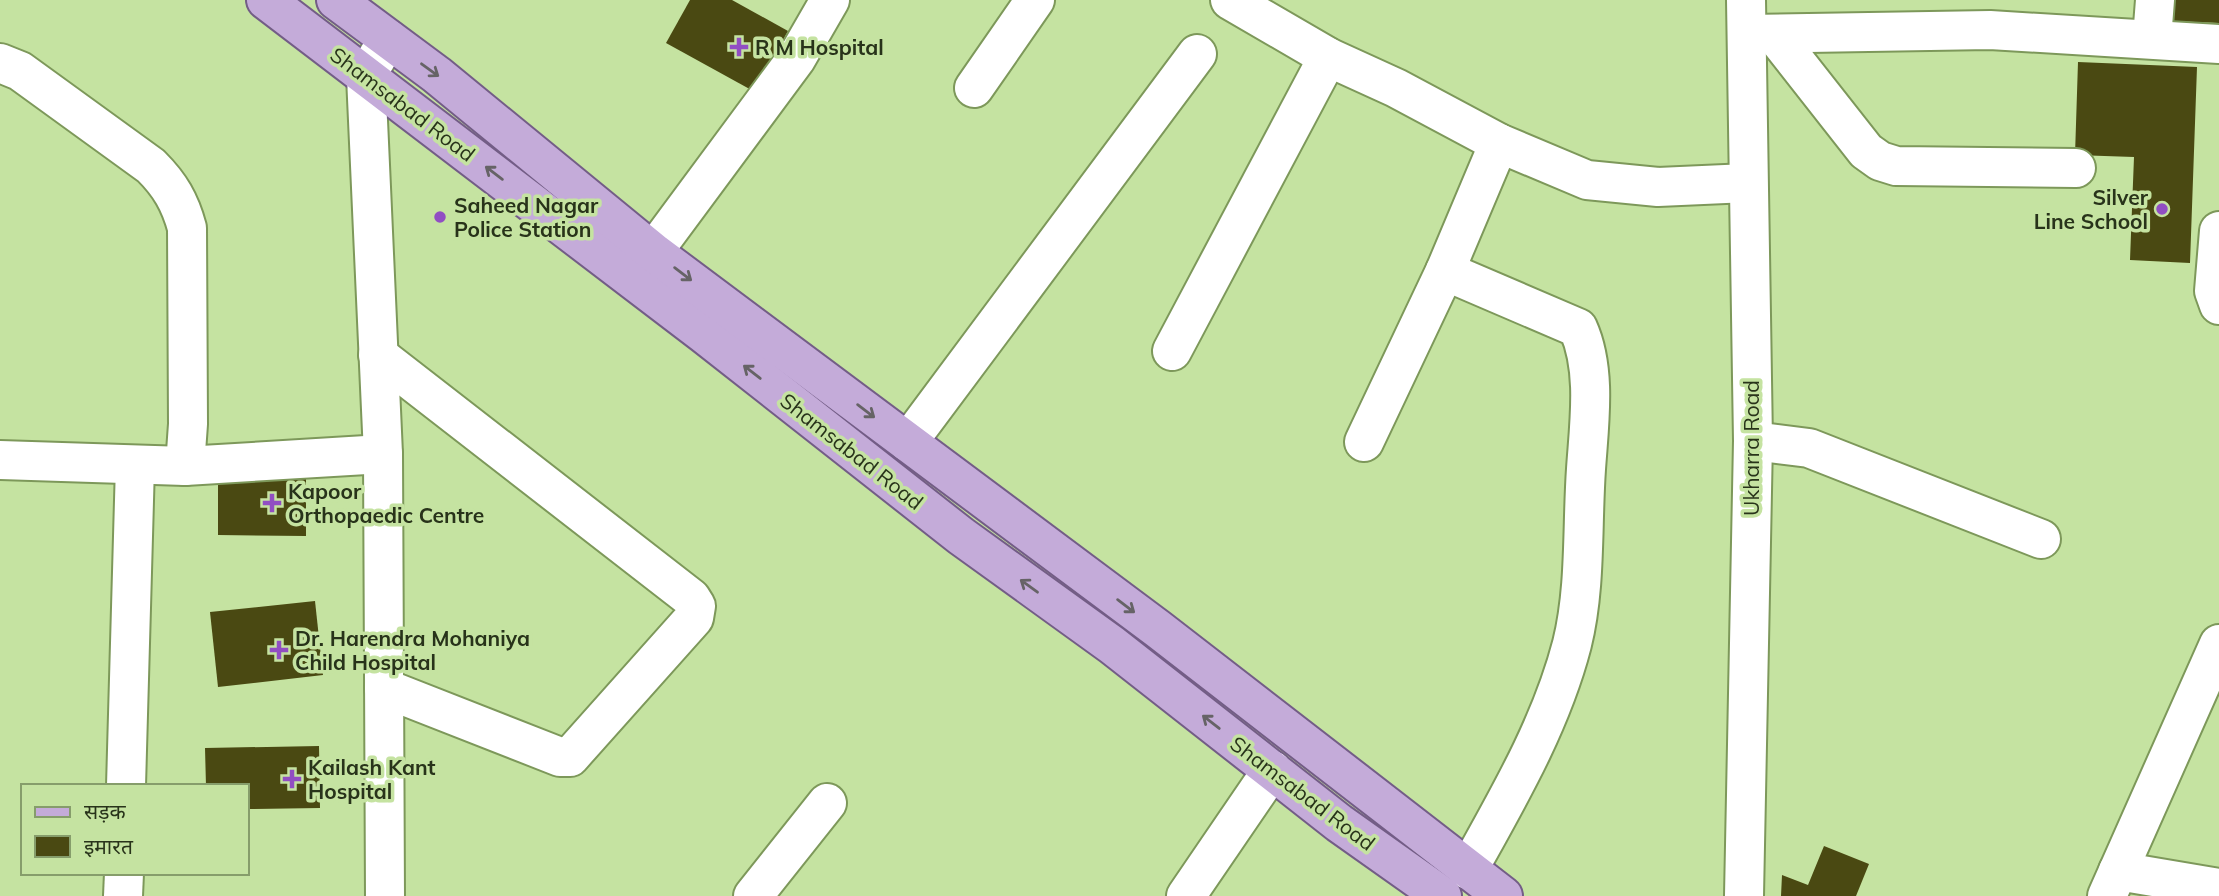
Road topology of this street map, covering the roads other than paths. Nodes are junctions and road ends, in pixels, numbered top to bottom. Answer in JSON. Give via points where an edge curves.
{"nodes":[{"id":1,"x":266,"y":0,"type":"edge"},
{"id":2,"x":336,"y":0,"type":"edge"},
{"id":3,"x":830,"y":0,"type":"edge"},
{"id":4,"x":1035,"y":0,"type":"edge"},
{"id":5,"x":1230,"y":0,"type":"edge"},
{"id":6,"x":2155,"y":0,"type":"edge"},
{"id":7,"x":1991,"y":15,"type":"edge"},
{"id":8,"x":1755,"y":23,"type":"edge"},
{"id":9,"x":388,"y":39,"type":"junction"},
{"id":10,"x":2152,"y":39,"type":"junction"},
{"id":11,"x":2219,"y":44,"type":"edge"},
{"id":12,"x":1197,"y":54,"type":"dead end"},
{"id":13,"x":1328,"y":57,"type":"junction"},
{"id":14,"x":0,"y":63,"type":"edge"},
{"id":15,"x":366,"y":76,"type":"junction"},
{"id":16,"x":974,"y":88,"type":"dead end"},
{"id":17,"x":1499,"y":143,"type":"junction"},
{"id":18,"x":2076,"y":168,"type":"dead end"},
{"id":19,"x":1748,"y":183,"type":"junction"},
{"id":20,"x":2219,"y":231,"type":"edge"},
{"id":21,"x":653,"y":252,"type":"junction"},
{"id":22,"x":1445,"y":271,"type":"junction"},
{"id":23,"x":2219,"y":305,"type":"edge"},
{"id":24,"x":1172,"y":351,"type":"dead end"},
{"id":25,"x":378,"y":355,"type":"junction"},
{"id":26,"x":1753,"y":441,"type":"junction"},
{"id":27,"x":908,"y":442,"type":"junction"},
{"id":28,"x":1364,"y":442,"type":"dead end"},
{"id":29,"x":383,"y":454,"type":"junction"},
{"id":30,"x":0,"y":460,"type":"edge"},
{"id":31,"x":135,"y":465,"type":"junction"},
{"id":32,"x":185,"y":466,"type":"junction"},
{"id":33,"x":2041,"y":539,"type":"dead end"},
{"id":34,"x":2219,"y":644,"type":"edge"},
{"id":35,"x":384,"y":688,"type":"junction"},
{"id":36,"x":1272,"y":770,"type":"junction"},
{"id":37,"x":126,"y":784,"type":"edge"},
{"id":38,"x":827,"y":803,"type":"dead end"},
{"id":39,"x":124,"y":875,"type":"edge"},
{"id":40,"x":1455,"y":883,"type":"edge"},
{"id":41,"x":2113,"y":883,"type":"edge"},
{"id":42,"x":2219,"y":888,"type":"edge"},
{"id":43,"x":123,"y":896,"type":"edge"},
{"id":44,"x":385,"y":896,"type":"edge"},
{"id":45,"x":753,"y":896,"type":"edge"},
{"id":46,"x":1186,"y":896,"type":"edge"},
{"id":47,"x":1503,"y":896,"type":"edge"},
{"id":48,"x":1744,"y":896,"type":"edge"}],
"edges":[{"from":1,"to":15,"type":"main road","name":"Shamsabad Road"},
{"from":2,"to":9,"type":"main road","name":"Shamsabad Road"},
{"from":3,"to":21,"type":"street","via":[[796,59]]},
{"from":4,"to":16,"type":"street"},
{"from":5,"to":13,"type":"street"},
{"from":6,"to":10,"type":"street"},
{"from":7,"to":8,"type":"street"},
{"from":7,"to":10,"type":"street"},
{"from":8,"to":18,"type":"street","via":[[1866,151],[1880,161],[1923,167]]},
{"from":8,"to":19,"type":"street","name":"Ukharra Road"},
{"from":9,"to":15,"type":"street"},
{"from":9,"to":21,"type":"main road","name":"Shamsabad Road","one_way":true},
{"from":10,"to":11,"type":"street"},
{"from":12,"to":27,"type":"street"},
{"from":13,"to":17,"type":"street"},
{"from":13,"to":24,"type":"street"},
{"from":14,"to":32,"type":"street","via":[[20,71],[151,166],[180,203],[187,228]]},
{"from":15,"to":25,"type":"street"},
{"from":36,"to":15,"type":"main road","name":"Shamsabad Road","one_way":true,"via":[[1112,645],[961,537]]},
{"from":17,"to":19,"type":"street","via":[[1587,180],[1658,187]]},
{"from":17,"to":22,"type":"street"},
{"from":19,"to":26,"type":"street","name":"Ukharra Road"},
{"from":20,"to":23,"type":"street","via":[[2214,291]]},
{"from":21,"to":27,"type":"main road","name":"Shamsabad Road","one_way":true},
{"from":22,"to":28,"type":"street"},
{"from":22,"to":40,"type":"street","via":[[1578,328],[1589,366],[1579,601],[1572,644],[1546,721],[1505,805]]},
{"from":25,"to":29,"type":"street"},
{"from":25,"to":35,"type":"street","via":[[696,606],[694,618],[570,757]]},
{"from":26,"to":33,"type":"street","via":[[1809,448]]},
{"from":26,"to":48,"type":"street","name":"Ukharra Road"},
{"from":27,"to":40,"type":"main road","name":"Shamsabad Road","one_way":true,"via":[[1158,629]]},
{"from":29,"to":32,"type":"street"},
{"from":29,"to":35,"type":"street"},
{"from":30,"to":31,"type":"street"},
{"from":31,"to":32,"type":"street"},
{"from":31,"to":37,"type":"street"},
{"from":34,"to":41,"type":"street"},
{"from":35,"to":44,"type":"street"},
{"from":36,"to":40,"type":"main road","name":"Shamsabad Road"},
{"from":36,"to":46,"type":"street"},
{"from":38,"to":45,"type":"street"},
{"from":39,"to":43,"type":"street"},
{"from":40,"to":47,"type":"main road","name":"Shamsabad Road"},
{"from":41,"to":42,"type":"street"}]}
